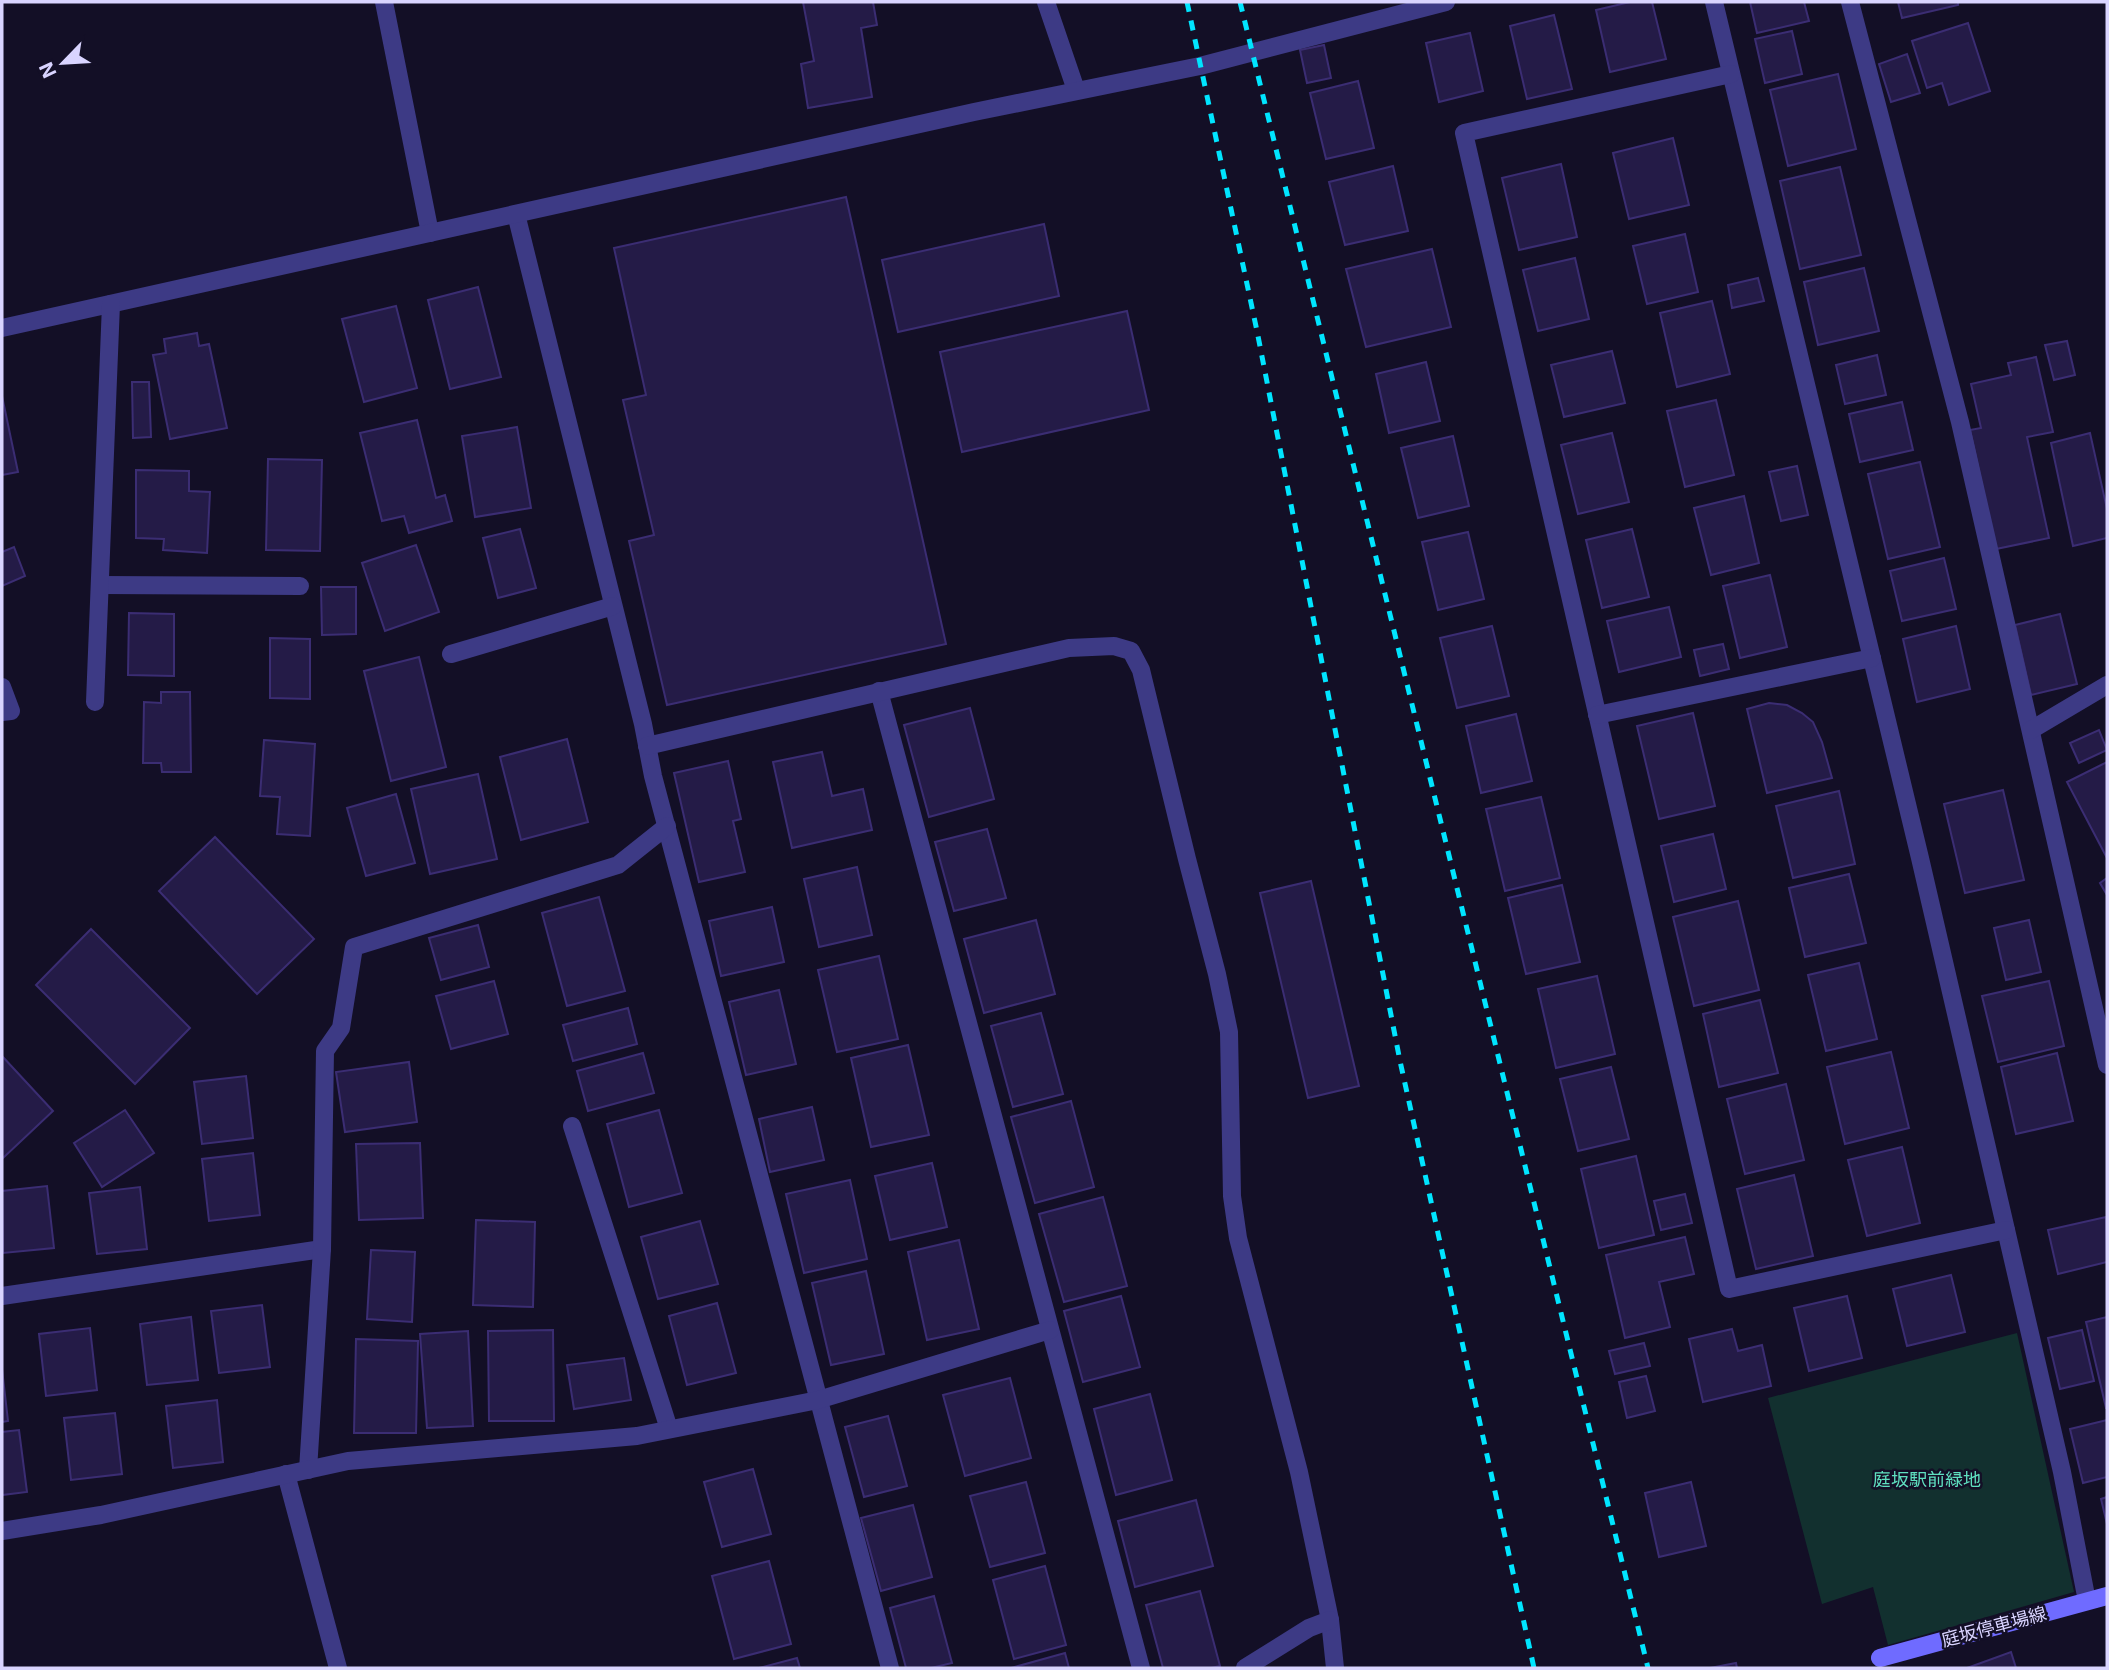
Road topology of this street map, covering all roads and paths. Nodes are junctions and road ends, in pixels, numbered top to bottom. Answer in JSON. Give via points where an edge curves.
{"nodes":[{"id":1,"x":384,"y":2,"type":"edge"},
{"id":2,"x":1046,"y":2,"type":"edge"},
{"id":3,"x":1446,"y":2,"type":"edge"},
{"id":4,"x":1714,"y":2,"type":"edge"},
{"id":5,"x":1850,"y":2,"type":"edge"},
{"id":6,"x":1731,"y":74,"type":"junction"},
{"id":7,"x":1076,"y":90,"type":"junction"},
{"id":8,"x":516,"y":214,"type":"junction"},
{"id":9,"x":430,"y":233,"type":"junction"},
{"id":10,"x":111,"y":304,"type":"junction"},
{"id":11,"x":2,"y":328,"type":"edge"},
{"id":12,"x":100,"y":585,"type":"junction"},
{"id":13,"x":300,"y":586,"type":"dead end"},
{"id":14,"x":613,"y":606,"type":"junction"},
{"id":15,"x":451,"y":654,"type":"dead end"},
{"id":16,"x":1872,"y":658,"type":"junction"},
{"id":17,"x":2107,"y":685,"type":"edge"},
{"id":18,"x":2,"y":687,"type":"edge"},
{"id":19,"x":879,"y":691,"type":"junction"},
{"id":20,"x":95,"y":702,"type":"dead end"},
{"id":21,"x":2,"y":712,"type":"edge"},
{"id":22,"x":1597,"y":715,"type":"junction"},
{"id":23,"x":2031,"y":730,"type":"junction"},
{"id":24,"x":647,"y":746,"type":"junction"},
{"id":25,"x":667,"y":827,"type":"junction"},
{"id":26,"x":2107,"y":1065,"type":"edge"},
{"id":27,"x":572,"y":1126,"type":"dead end"},
{"id":28,"x":2006,"y":1230,"type":"junction"},
{"id":29,"x":322,"y":1249,"type":"junction"},
{"id":30,"x":2,"y":1296,"type":"edge"},
{"id":31,"x":1050,"y":1330,"type":"junction"},
{"id":32,"x":818,"y":1400,"type":"junction"},
{"id":33,"x":669,"y":1429,"type":"junction"},
{"id":34,"x":308,"y":1470,"type":"junction"},
{"id":35,"x":286,"y":1474,"type":"junction"},
{"id":36,"x":2,"y":1531,"type":"edge"},
{"id":37,"x":2107,"y":1596,"type":"edge"},
{"id":38,"x":2087,"y":1601,"type":"junction"},
{"id":39,"x":1330,"y":1620,"type":"junction"},
{"id":40,"x":1881,"y":1663,"type":"edge"},
{"id":41,"x":338,"y":1668,"type":"edge"},
{"id":42,"x":890,"y":1668,"type":"edge"},
{"id":43,"x":1141,"y":1668,"type":"edge"},
{"id":44,"x":1245,"y":1668,"type":"edge"},
{"id":45,"x":1335,"y":1668,"type":"edge"}],
"edges":[{"from":1,"to":9,"type":"street"},
{"from":2,"to":7,"type":"street"},
{"from":3,"to":7,"type":"street","via":[[1200,66]]},
{"from":4,"to":6,"type":"street"},
{"from":5,"to":23,"type":"street","via":[[1960,422]]},
{"from":6,"to":16,"type":"street"},
{"from":6,"to":22,"type":"street","via":[[1464,133]]},
{"from":7,"to":8,"type":"street"},
{"from":8,"to":9,"type":"street"},
{"from":8,"to":14,"type":"street"},
{"from":9,"to":10,"type":"street"},
{"from":10,"to":11,"type":"street"},
{"from":10,"to":12,"type":"street"},
{"from":12,"to":13,"type":"street"},
{"from":12,"to":20,"type":"street"},
{"from":14,"to":15,"type":"street"},
{"from":14,"to":24,"type":"street"},
{"from":16,"to":22,"type":"street"},
{"from":16,"to":28,"type":"street"},
{"from":17,"to":23,"type":"street"},
{"from":18,"to":21,"type":"street","via":[[11,711]]},
{"from":19,"to":24,"type":"street"},
{"from":19,"to":31,"type":"street"},
{"from":19,"to":39,"type":"street","via":[[1086,646],[1131,651],[1141,670],[1229,1031],[1232,1196],[1238,1238],[1299,1472]]},
{"from":22,"to":28,"type":"street","via":[[1730,1290]]},
{"from":23,"to":26,"type":"street"},
{"from":24,"to":25,"type":"street"},
{"from":25,"to":29,"type":"street","via":[[618,866],[354,947],[341,1028],[325,1051]]},
{"from":25,"to":32,"type":"street"},
{"from":27,"to":33,"type":"street"},
{"from":28,"to":38,"type":"street"},
{"from":29,"to":30,"type":"street"},
{"from":29,"to":34,"type":"street"},
{"from":31,"to":32,"type":"street"},
{"from":31,"to":43,"type":"street"},
{"from":32,"to":33,"type":"street"},
{"from":32,"to":42,"type":"street"},
{"from":33,"to":34,"type":"street","via":[[637,1436],[348,1461]]},
{"from":34,"to":35,"type":"street"},
{"from":35,"to":36,"type":"street","via":[[101,1516]]},
{"from":35,"to":41,"type":"street"},
{"from":37,"to":38,"type":"main road","name":"庭坂停車場線"},
{"from":38,"to":40,"type":"main road","name":"庭坂停車場線"},
{"from":39,"to":44,"type":"street"},
{"from":39,"to":45,"type":"street"}]}
